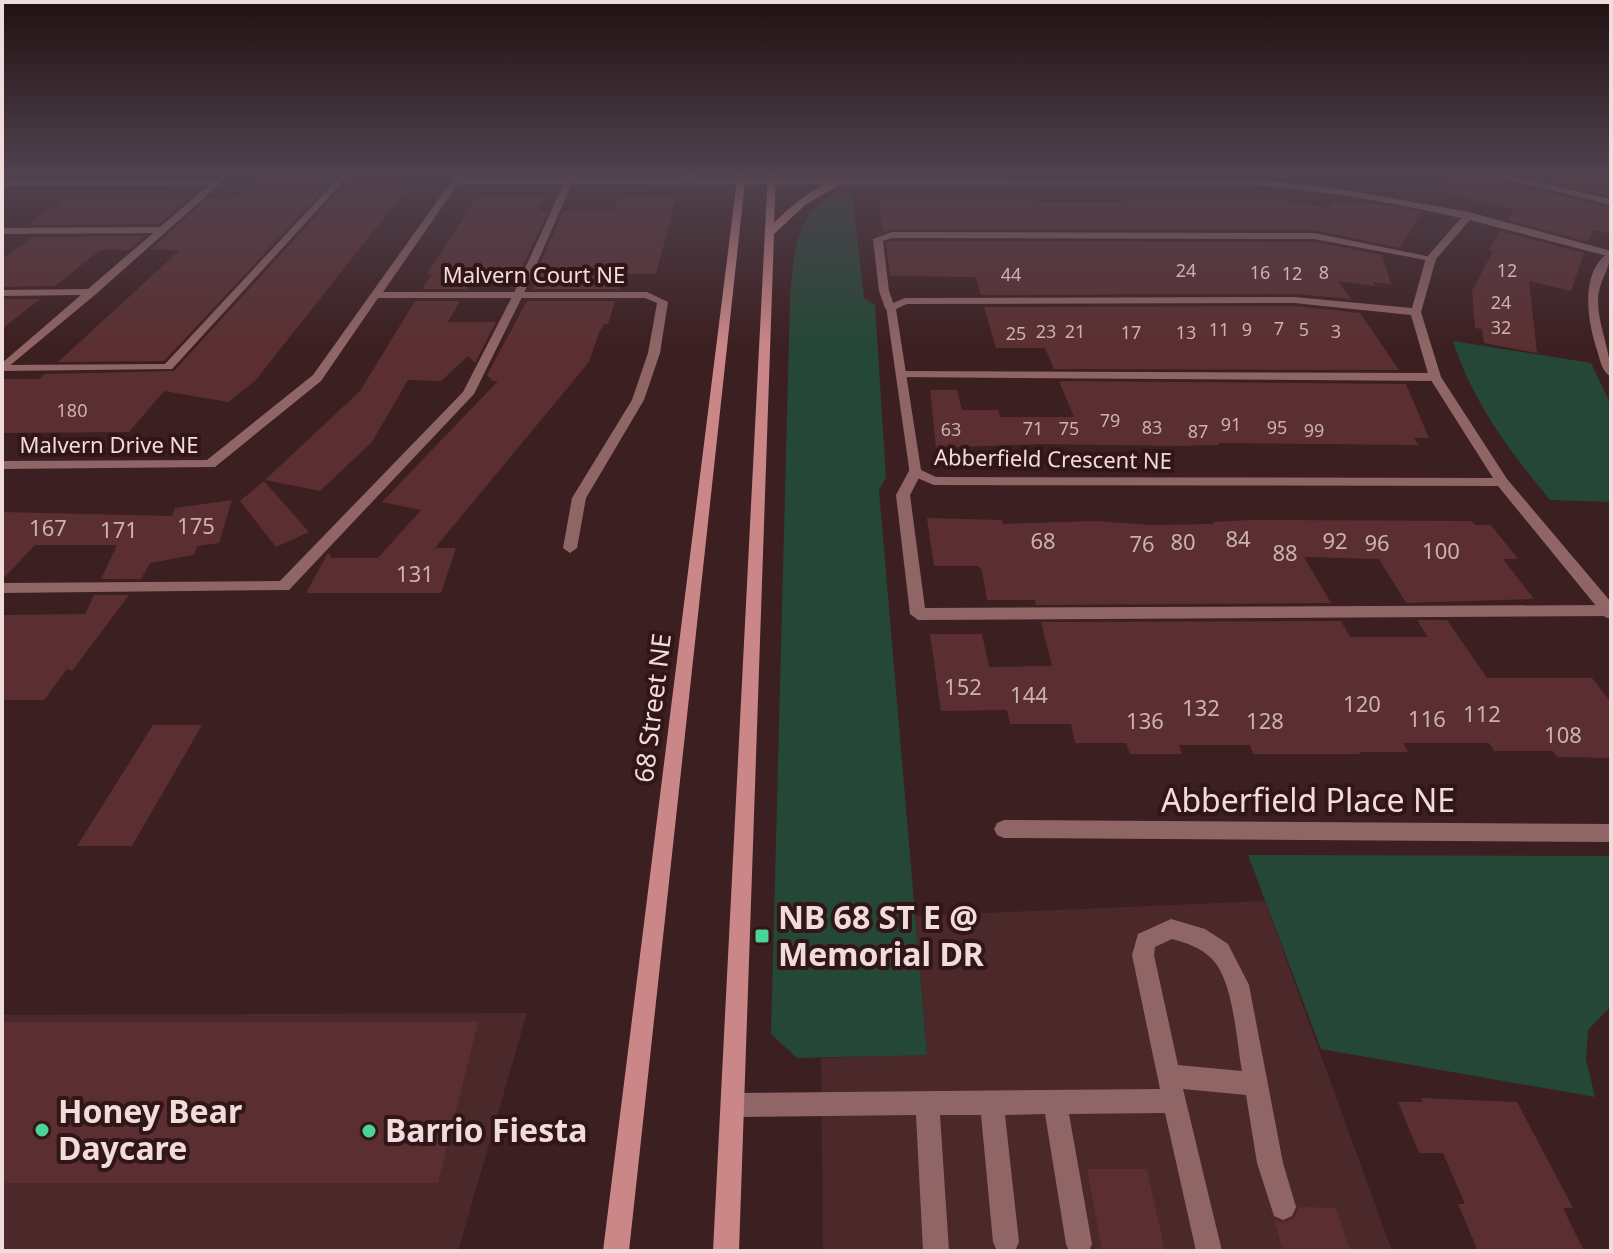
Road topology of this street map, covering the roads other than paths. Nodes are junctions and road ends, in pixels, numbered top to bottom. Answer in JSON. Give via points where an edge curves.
{"nodes":[{"id":1,"x":86,"y":230,"type":"edge"},
{"id":2,"x":162,"y":230,"type":"edge"},
{"id":3,"x":294,"y":230,"type":"edge"},
{"id":4,"x":421,"y":230,"type":"edge"},
{"id":5,"x":547,"y":230,"type":"edge"},
{"id":6,"x":736,"y":230,"type":"edge"},
{"id":7,"x":768,"y":230,"type":"edge"},
{"id":8,"x":772,"y":230,"type":"edge"},
{"id":9,"x":1455,"y":230,"type":"edge"},
{"id":10,"x":1525,"y":230,"type":"edge"},
{"id":11,"x":2,"y":231,"type":"edge"},
{"id":12,"x":768,"y":235,"type":"junction"},
{"id":13,"x":1611,"y":254,"type":"edge"},
{"id":14,"x":1431,"y":258,"type":"junction"},
{"id":15,"x":92,"y":292,"type":"junction"},
{"id":16,"x":2,"y":293,"type":"edge"},
{"id":17,"x":376,"y":295,"type":"junction"},
{"id":18,"x":518,"y":295,"type":"junction"},
{"id":19,"x":890,"y":308,"type":"junction"},
{"id":20,"x":1416,"y":312,"type":"junction"},
{"id":21,"x":2,"y":369,"type":"edge"},
{"id":22,"x":1611,"y":373,"type":"edge"},
{"id":23,"x":900,"y":375,"type":"junction"},
{"id":24,"x":1435,"y":377,"type":"junction"},
{"id":25,"x":2,"y":465,"type":"edge"},
{"id":26,"x":915,"y":472,"type":"junction"},
{"id":27,"x":1502,"y":482,"type":"junction"},
{"id":28,"x":570,"y":548,"type":"dead end"},
{"id":29,"x":2,"y":588,"type":"edge"},
{"id":30,"x":1610,"y":612,"type":"edge"},
{"id":31,"x":1004,"y":829,"type":"dead end"},
{"id":32,"x":1611,"y":833,"type":"edge"},
{"id":33,"x":1254,"y":1084,"type":"junction"},
{"id":34,"x":1172,"y":1088,"type":"junction"},
{"id":35,"x":1055,"y":1102,"type":"junction"},
{"id":36,"x":927,"y":1103,"type":"junction"},
{"id":37,"x":992,"y":1103,"type":"junction"},
{"id":38,"x":734,"y":1105,"type":"junction"},
{"id":39,"x":1283,"y":1207,"type":"dead end"},
{"id":40,"x":1006,"y":1242,"type":"dead end"},
{"id":41,"x":1079,"y":1244,"type":"dead end"},
{"id":42,"x":616,"y":1251,"type":"edge"},
{"id":43,"x":726,"y":1251,"type":"edge"},
{"id":44,"x":936,"y":1251,"type":"edge"},
{"id":45,"x":1209,"y":1251,"type":"edge"}],
"edges":[{"from":1,"to":11,"type":"street"},
{"from":2,"to":15,"type":"street"},
{"from":3,"to":21,"type":"street","via":[[168,367]]},
{"from":4,"to":17,"type":"street","name":"Malvern Drive NE"},
{"from":5,"to":18,"type":"street"},
{"from":6,"to":42,"type":"main road","name":"68 Street NE"},
{"from":7,"to":12,"type":"main road"},
{"from":8,"to":12,"type":"main road"},
{"from":9,"to":14,"type":"street"},
{"from":10,"to":13,"type":"street"},
{"from":12,"to":38,"type":"main road"},
{"from":13,"to":22,"type":"street","via":[[1602,263],[1592,302],[1597,339]]},
{"from":14,"to":19,"type":"street","name":"Abberfield Crescent NE","via":[[1314,236],[892,235],[878,239]]},
{"from":14,"to":20,"type":"street"},
{"from":15,"to":16,"type":"street"},
{"from":15,"to":21,"type":"street"},
{"from":17,"to":18,"type":"street","name":"Malvern Court NE"},
{"from":17,"to":25,"type":"street","name":"Malvern Drive NE","via":[[317,378],[210,464]]},
{"from":18,"to":28,"type":"street","name":"Malvern Court NE","via":[[647,295],[663,302],[638,400],[579,498]]},
{"from":18,"to":29,"type":"street","via":[[468,394],[284,586]]},
{"from":19,"to":20,"type":"street","via":[[905,301],[1294,300]]},
{"from":19,"to":23,"type":"street","name":"Abberfield Crescent NE"},
{"from":20,"to":24,"type":"street"},
{"from":23,"to":24,"type":"street"},
{"from":23,"to":26,"type":"street","name":"Abberfield Crescent NE"},
{"from":24,"to":27,"type":"street"},
{"from":26,"to":27,"type":"street","name":"Abberfield Crescent NE","via":[[934,481]]},
{"from":26,"to":30,"type":"street","via":[[903,495],[918,614]]},
{"from":27,"to":30,"type":"street"},
{"from":31,"to":32,"type":"street","name":"Abberfield Place NE"},
{"from":33,"to":34,"type":"street"},
{"from":33,"to":34,"type":"street","via":[[1238,985],[1226,962],[1220,951],[1197,936],[1171,929],[1146,941],[1143,955]]},
{"from":33,"to":39,"type":"street"},
{"from":34,"to":35,"type":"street"},
{"from":34,"to":45,"type":"street"},
{"from":35,"to":37,"type":"street"},
{"from":35,"to":41,"type":"street"},
{"from":36,"to":37,"type":"street"},
{"from":36,"to":38,"type":"street"},
{"from":36,"to":44,"type":"street"},
{"from":37,"to":40,"type":"street"},
{"from":38,"to":43,"type":"main road"}]}
